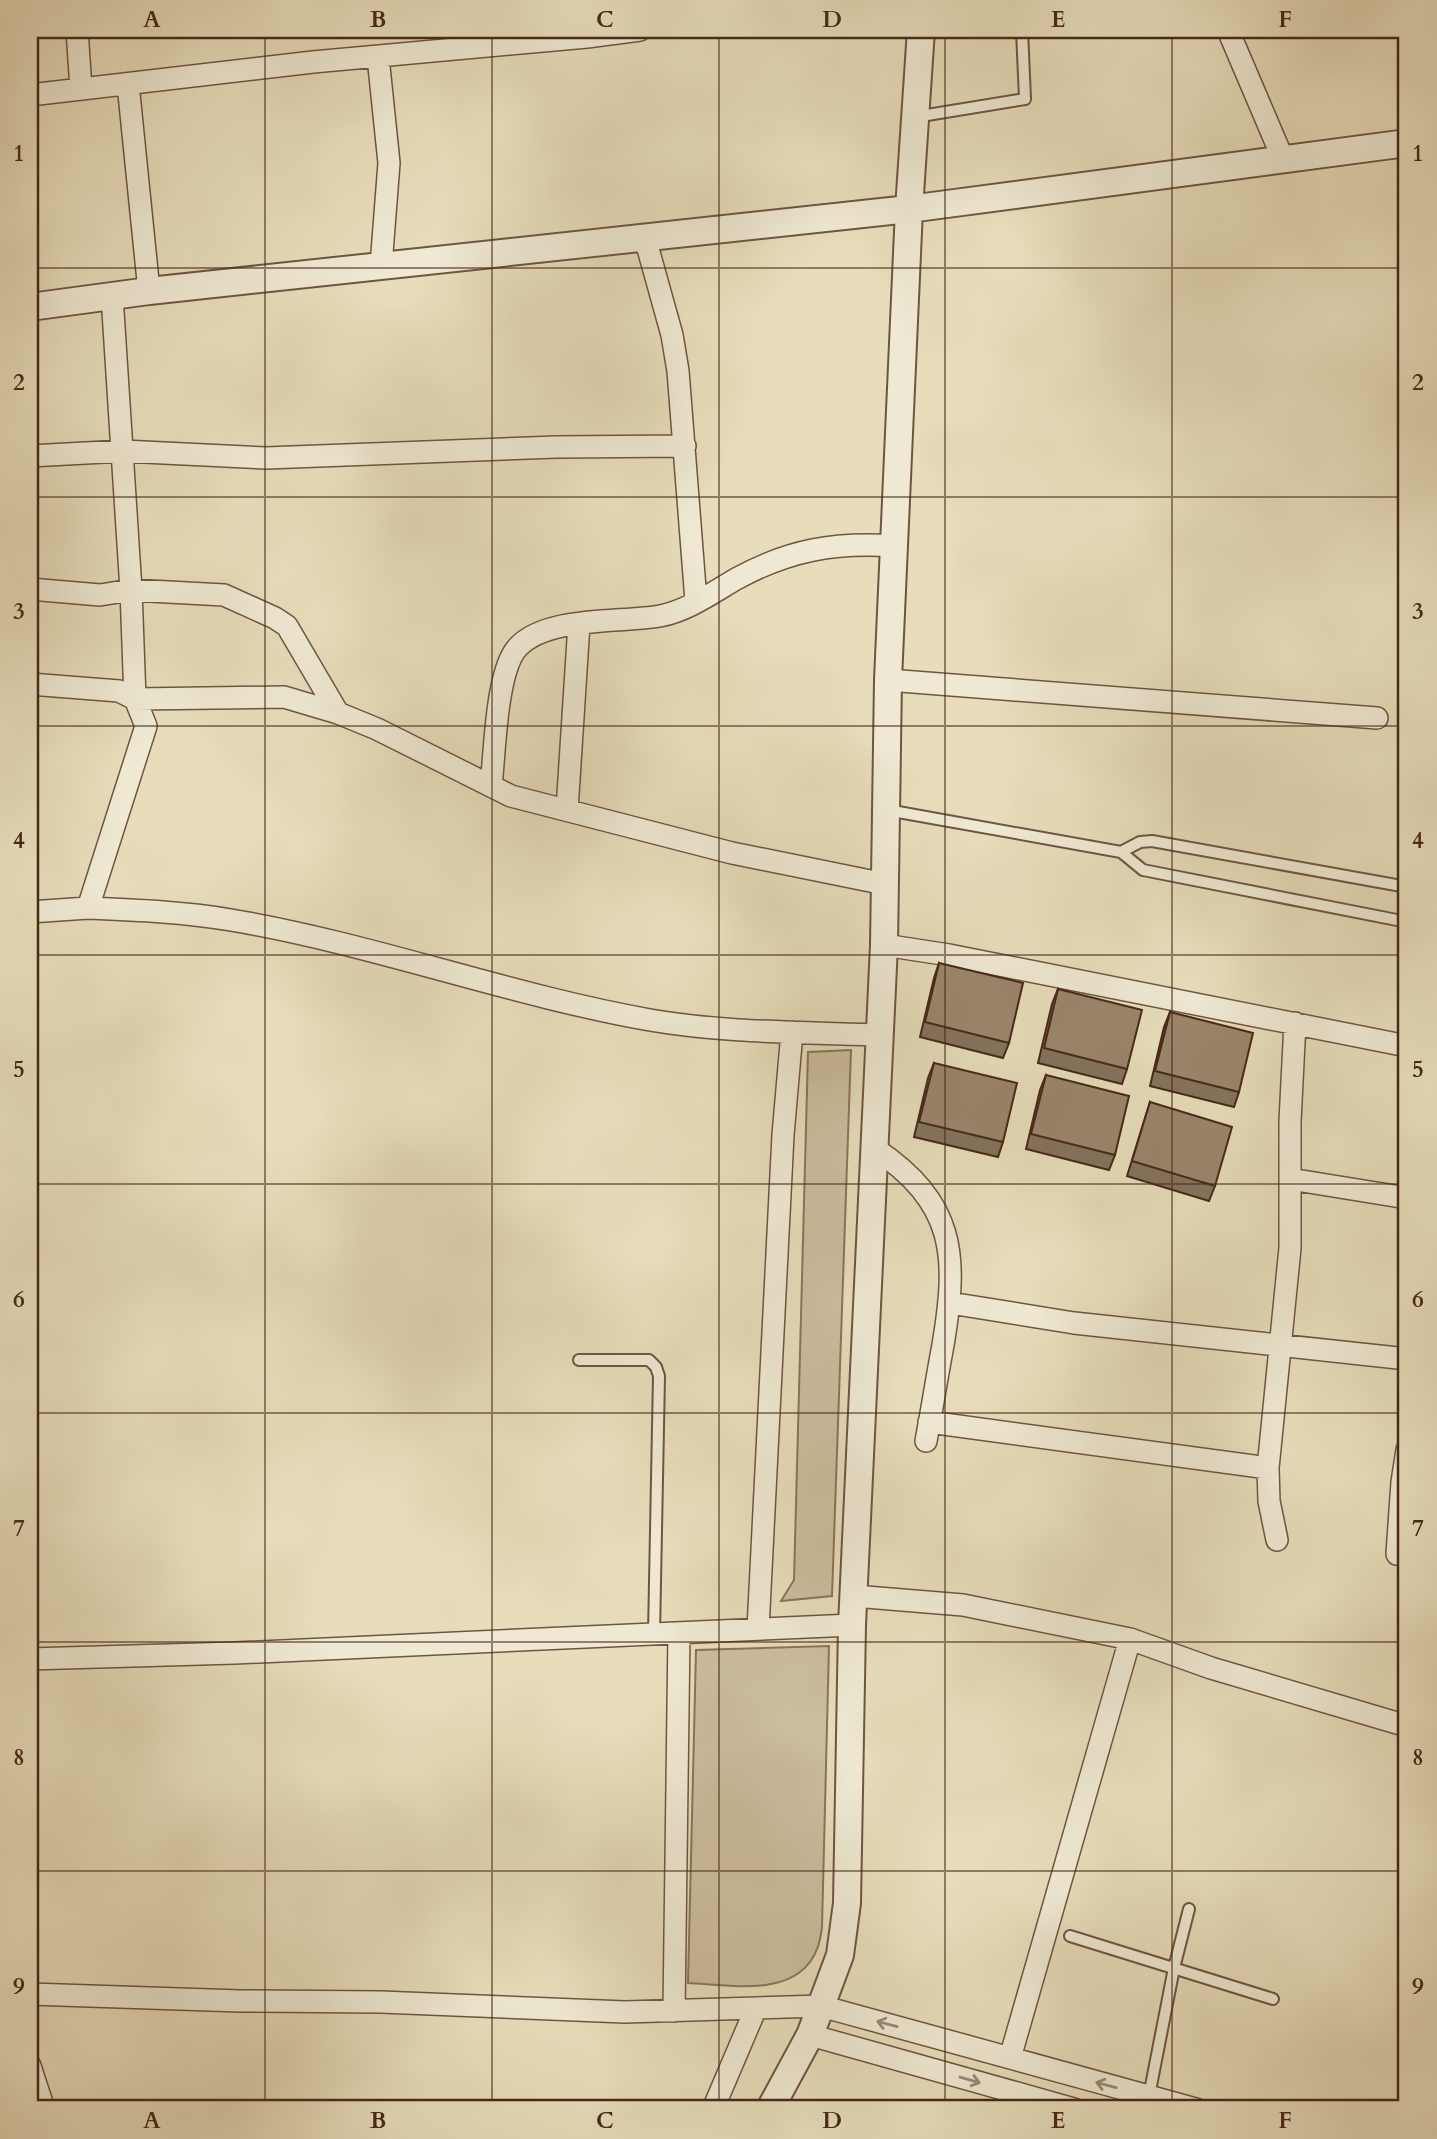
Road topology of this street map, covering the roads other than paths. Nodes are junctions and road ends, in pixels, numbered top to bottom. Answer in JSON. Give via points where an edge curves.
{"nodes":[{"id":1,"x":77,"y":30,"type":"edge"},
{"id":2,"x":640,"y":30,"type":"edge"},
{"id":3,"x":921,"y":30,"type":"edge"},
{"id":4,"x":1022,"y":30,"type":"edge"},
{"id":5,"x":1228,"y":30,"type":"edge"},
{"id":6,"x":587,"y":33,"type":"edge"},
{"id":7,"x":515,"y":37,"type":"edge"},
{"id":8,"x":437,"y":40,"type":"edge"},
{"id":9,"x":377,"y":57,"type":"junction"},
{"id":10,"x":128,"y":84,"type":"junction"},
{"id":11,"x":81,"y":89,"type":"junction"},
{"id":12,"x":30,"y":95,"type":"edge"},
{"id":13,"x":915,"y":117,"type":"junction"},
{"id":14,"x":1407,"y":143,"type":"edge"},
{"id":15,"x":1283,"y":159,"type":"junction"},
{"id":16,"x":909,"y":209,"type":"junction"},
{"id":17,"x":645,"y":238,"type":"junction"},
{"id":18,"x":381,"y":266,"type":"junction"},
{"id":19,"x":149,"y":291,"type":"junction"},
{"id":20,"x":112,"y":296,"type":"junction"},
{"id":21,"x":30,"y":307,"type":"edge"},
{"id":22,"x":685,"y":446,"type":"junction"},
{"id":23,"x":123,"y":452,"type":"junction"},
{"id":24,"x":30,"y":456,"type":"edge"},
{"id":25,"x":894,"y":547,"type":"junction"},
{"id":26,"x":30,"y":589,"type":"edge"},
{"id":27,"x":131,"y":590,"type":"junction"},
{"id":28,"x":696,"y":601,"type":"junction"},
{"id":29,"x":579,"y":624,"type":"junction"},
{"id":30,"x":888,"y":680,"type":"junction"},
{"id":31,"x":30,"y":684,"type":"edge"},
{"id":32,"x":135,"y":699,"type":"junction"},
{"id":33,"x":338,"y":713,"type":"junction"},
{"id":34,"x":1377,"y":718,"type":"dead end"},
{"id":35,"x":491,"y":786,"type":"junction"},
{"id":36,"x":568,"y":810,"type":"junction"},
{"id":37,"x":887,"y":810,"type":"junction"},
{"id":38,"x":1121,"y":852,"type":"junction"},
{"id":39,"x":886,"y":884,"type":"junction"},
{"id":40,"x":1407,"y":887,"type":"edge"},
{"id":41,"x":89,"y":908,"type":"junction"},
{"id":42,"x":30,"y":912,"type":"edge"},
{"id":43,"x":1407,"y":922,"type":"edge"},
{"id":44,"x":884,"y":945,"type":"junction"},
{"id":45,"x":1295,"y":1023,"type":"junction"},
{"id":46,"x":792,"y":1032,"type":"junction"},
{"id":47,"x":878,"y":1035,"type":"junction"},
{"id":48,"x":1407,"y":1046,"type":"edge"},
{"id":49,"x":874,"y":1148,"type":"junction"},
{"id":50,"x":1290,"y":1179,"type":"junction"},
{"id":51,"x":1407,"y":1198,"type":"edge"},
{"id":52,"x":950,"y":1303,"type":"junction"},
{"id":53,"x":1282,"y":1347,"type":"junction"},
{"id":54,"x":1407,"y":1359,"type":"edge"},
{"id":55,"x":579,"y":1360,"type":"dead end"},
{"id":56,"x":1407,"y":1450,"type":"edge"},
{"id":57,"x":1268,"y":1468,"type":"junction"},
{"id":58,"x":1277,"y":1540,"type":"dead end"},
{"id":59,"x":1397,"y":1554,"type":"dead end"},
{"id":60,"x":854,"y":1596,"type":"junction"},
{"id":61,"x":852,"y":1625,"type":"junction"},
{"id":62,"x":758,"y":1629,"type":"junction"},
{"id":63,"x":679,"y":1633,"type":"junction"},
{"id":64,"x":654,"y":1634,"type":"junction"},
{"id":65,"x":1130,"y":1639,"type":"junction"},
{"id":66,"x":30,"y":1659,"type":"edge"},
{"id":67,"x":1407,"y":1726,"type":"edge"},
{"id":68,"x":1189,"y":1909,"type":"dead end"},
{"id":69,"x":1070,"y":1936,"type":"dead end"},
{"id":70,"x":1174,"y":1968,"type":"junction"},
{"id":71,"x":30,"y":1994,"type":"edge"},
{"id":72,"x":1273,"y":1999,"type":"dead end"},
{"id":73,"x":821,"y":2006,"type":"junction"},
{"id":74,"x":757,"y":2008,"type":"junction"},
{"id":75,"x":674,"y":2011,"type":"junction"},
{"id":76,"x":810,"y":2035,"type":"junction"},
{"id":77,"x":1010,"y":2058,"type":"junction"},
{"id":78,"x":30,"y":2066,"type":"edge"},
{"id":79,"x":1149,"y":2096,"type":"junction"},
{"id":80,"x":44,"y":2109,"type":"edge"},
{"id":81,"x":713,"y":2109,"type":"edge"},
{"id":82,"x":770,"y":2109,"type":"edge"},
{"id":83,"x":1074,"y":2109,"type":"edge"},
{"id":84,"x":1196,"y":2109,"type":"edge"}],
"edges":[{"from":1,"to":11,"type":"street"},
{"from":2,"to":6,"type":"street"},
{"from":3,"to":13,"type":"street"},
{"from":4,"to":13,"type":"lane","via":[[1025,99]]},
{"from":5,"to":15,"type":"street"},
{"from":6,"to":7,"type":"street"},
{"from":7,"to":8,"type":"street"},
{"from":8,"to":9,"type":"street"},
{"from":9,"to":10,"type":"street"},
{"from":9,"to":18,"type":"street","via":[[389,163]]},
{"from":10,"to":11,"type":"street"},
{"from":10,"to":19,"type":"street"},
{"from":11,"to":12,"type":"street"},
{"from":13,"to":16,"type":"street"},
{"from":14,"to":15,"type":"street"},
{"from":15,"to":16,"type":"street"},
{"from":16,"to":17,"type":"street"},
{"from":16,"to":25,"type":"street"},
{"from":17,"to":18,"type":"street"},
{"from":17,"to":22,"type":"street","via":[[671,335]]},
{"from":18,"to":19,"type":"street"},
{"from":19,"to":20,"type":"street"},
{"from":20,"to":21,"type":"street"},
{"from":20,"to":23,"type":"street"},
{"from":22,"to":23,"type":"street","via":[[266,458]]},
{"from":22,"to":28,"type":"street"},
{"from":23,"to":24,"type":"street"},
{"from":23,"to":27,"type":"street"},
{"from":25,"to":28,"type":"street","via":[[842,545],[795,553]]},
{"from":25,"to":30,"type":"street"},
{"from":26,"to":27,"type":"street","via":[[100,595]]},
{"from":27,"to":32,"type":"street"},
{"from":27,"to":33,"type":"street","via":[[224,595],[281,621]]},
{"from":28,"to":29,"type":"street","via":[[662,615]]},
{"from":29,"to":35,"type":"street","via":[[530,636],[508,659]]},
{"from":29,"to":36,"type":"street"},
{"from":30,"to":34,"type":"street"},
{"from":30,"to":37,"type":"street"},
{"from":31,"to":32,"type":"street","via":[[119,691]]},
{"from":32,"to":33,"type":"street","via":[[284,696]]},
{"from":32,"to":41,"type":"street","via":[[146,726]]},
{"from":33,"to":35,"type":"street"},
{"from":35,"to":36,"type":"street","via":[[511,796]]},
{"from":36,"to":39,"type":"street","via":[[732,853]]},
{"from":37,"to":38,"type":"lane"},
{"from":37,"to":39,"type":"street"},
{"from":38,"to":40,"type":"lane","via":[[1152,841]]},
{"from":38,"to":43,"type":"lane","via":[[1143,870]]},
{"from":39,"to":44,"type":"street"},
{"from":41,"to":42,"type":"street"},
{"from":41,"to":46,"type":"street","via":[[233,920],[647,1019],[697,1028]]},
{"from":44,"to":45,"type":"street"},
{"from":44,"to":47,"type":"street"},
{"from":45,"to":48,"type":"street"},
{"from":45,"to":50,"type":"street"},
{"from":46,"to":47,"type":"street"},
{"from":46,"to":62,"type":"street"},
{"from":47,"to":49,"type":"street"},
{"from":49,"to":52,"type":"street","via":[[895,1162],[934,1205],[950,1249]]},
{"from":49,"to":60,"type":"street"},
{"from":50,"to":51,"type":"street"},
{"from":50,"to":53,"type":"street"},
{"from":52,"to":53,"type":"street"},
{"from":52,"to":57,"type":"street","via":[[928,1431]]},
{"from":53,"to":54,"type":"street"},
{"from":53,"to":57,"type":"street"},
{"from":55,"to":64,"type":"lane","via":[[649,1360],[659,1376]]},
{"from":56,"to":59,"type":"street"},
{"from":57,"to":58,"type":"street"},
{"from":60,"to":61,"type":"street"},
{"from":60,"to":65,"type":"street","via":[[963,1605]]},
{"from":61,"to":62,"type":"street"},
{"from":61,"to":73,"type":"street","via":[[847,1903],[840,1955]]},
{"from":62,"to":63,"type":"street"},
{"from":63,"to":64,"type":"street"},
{"from":63,"to":75,"type":"street"},
{"from":64,"to":66,"type":"street"},
{"from":65,"to":67,"type":"street"},
{"from":65,"to":77,"type":"street"},
{"from":68,"to":70,"type":"lane"},
{"from":69,"to":70,"type":"lane"},
{"from":70,"to":72,"type":"lane"},
{"from":70,"to":79,"type":"lane"},
{"from":71,"to":75,"type":"street"},
{"from":73,"to":74,"type":"street"},
{"from":73,"to":76,"type":"street"},
{"from":77,"to":73,"type":"street","one_way":true},
{"from":74,"to":75,"type":"street"},
{"from":74,"to":81,"type":"street"},
{"from":76,"to":82,"type":"street"},
{"from":76,"to":83,"type":"street","one_way":true},
{"from":79,"to":77,"type":"street","one_way":true},
{"from":78,"to":80,"type":"street"},
{"from":79,"to":84,"type":"street"}]}
